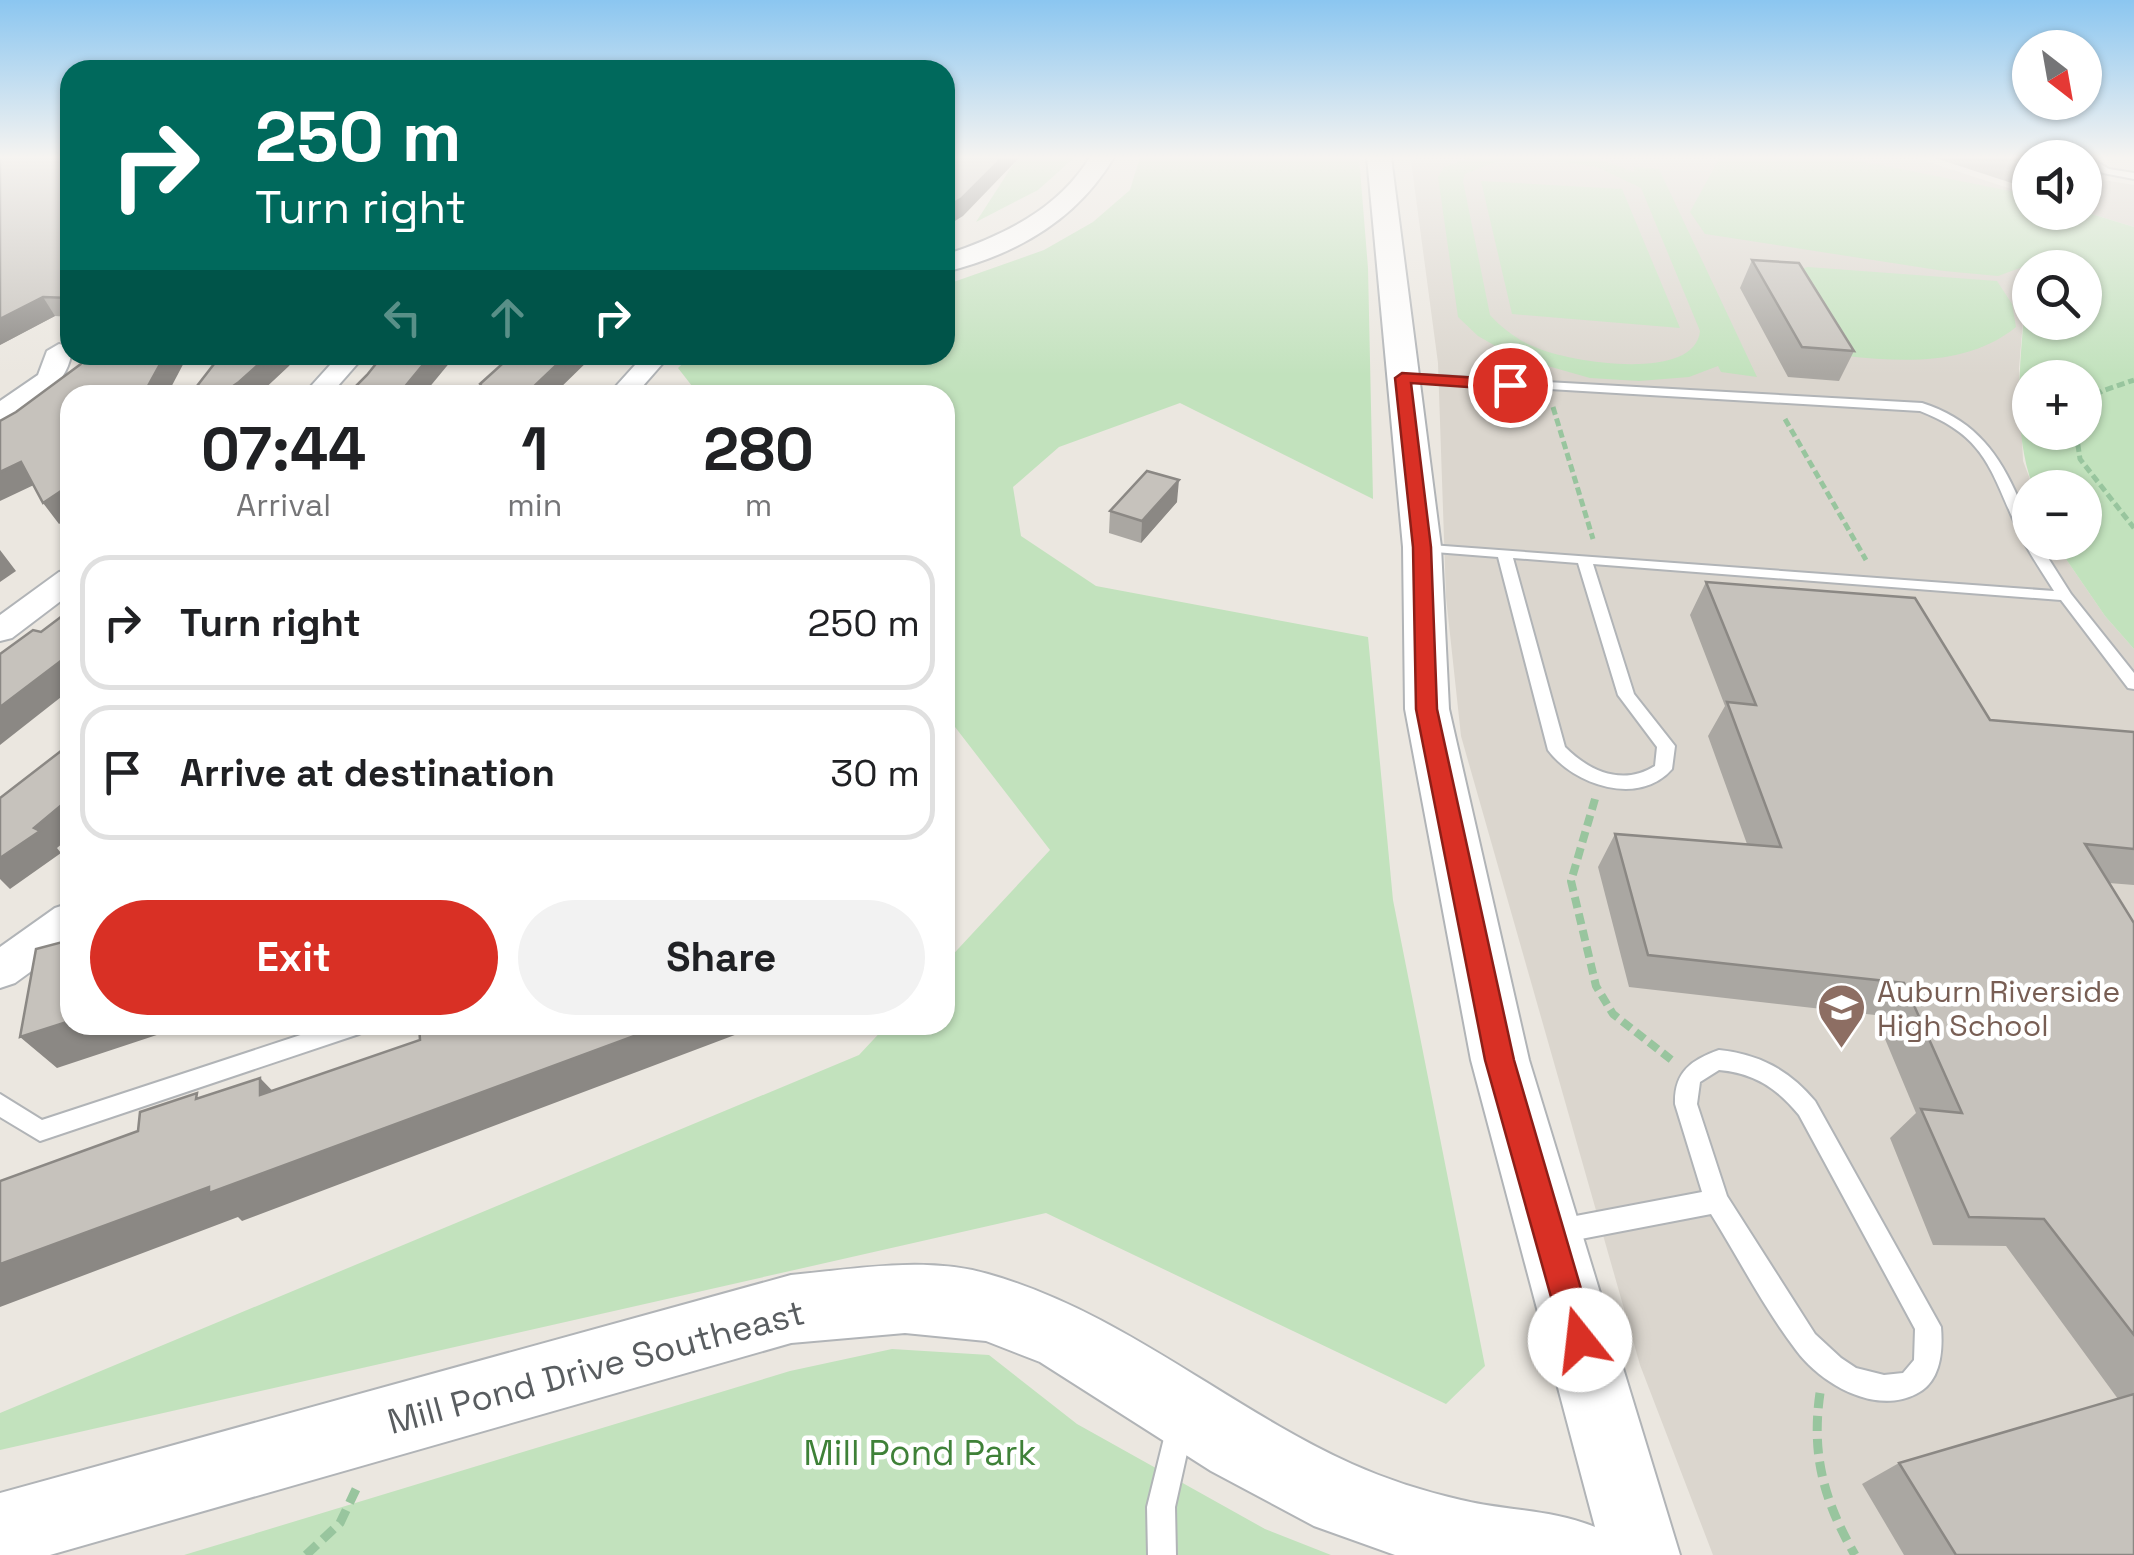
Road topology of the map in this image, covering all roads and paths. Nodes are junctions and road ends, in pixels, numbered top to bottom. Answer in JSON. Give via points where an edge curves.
{"nodes":[{"id":1,"x":1026,"y":230,"type":"edge"},
{"id":2,"x":1387,"y":230,"type":"edge"},
{"id":3,"x":955,"y":260,"type":"edge"},
{"id":4,"x":59,"y":351,"type":"dead end"},
{"id":5,"x":344,"y":365,"type":"edge"},
{"id":6,"x":649,"y":365,"type":"edge"},
{"id":7,"x":1402,"y":378,"type":"junction"},
{"id":8,"x":2134,"y":380,"type":"edge"},
{"id":9,"x":326,"y":385,"type":"edge"},
{"id":10,"x":630,"y":385,"type":"edge"},
{"id":11,"x":1546,"y":387,"type":"junction"},
{"id":12,"x":2102,"y":391,"type":"edge"},
{"id":13,"x":1774,"y":400,"type":"junction"},
{"id":14,"x":0,"y":412,"type":"edge"},
{"id":15,"x":2079,"y":450,"type":"edge"},
{"id":16,"x":2012,"y":494,"type":"edge"},
{"id":17,"x":2134,"y":528,"type":"edge"},
{"id":18,"x":1422,"y":547,"type":"junction"},
{"id":19,"x":1504,"y":553,"type":"junction"},
{"id":20,"x":1592,"y":560,"type":"junction"},
{"id":21,"x":2042,"y":560,"type":"edge"},
{"id":22,"x":1879,"y":582,"type":"junction"},
{"id":23,"x":60,"y":587,"type":"edge"},
{"id":24,"x":2065,"y":596,"type":"junction"},
{"id":25,"x":0,"y":632,"type":"edge"},
{"id":26,"x":2134,"y":684,"type":"edge"},
{"id":27,"x":1601,"y":779,"type":"junction"},
{"id":28,"x":60,"y":927,"type":"edge"},
{"id":29,"x":0,"y":970,"type":"edge"},
{"id":30,"x":329,"y":1035,"type":"edge"},
{"id":31,"x":1691,"y":1074,"type":"junction"},
{"id":32,"x":0,"y":1104,"type":"edge"},
{"id":33,"x":1717,"y":1201,"type":"junction"},
{"id":34,"x":1549,"y":1233,"type":"junction"},
{"id":35,"x":1825,"y":1362,"type":"junction"},
{"id":36,"x":1184,"y":1411,"type":"junction"},
{"id":37,"x":386,"y":1423,"type":"junction"},
{"id":38,"x":0,"y":1532,"type":"edge"},
{"id":39,"x":306,"y":1555,"type":"edge"},
{"id":40,"x":1162,"y":1555,"type":"edge"},
{"id":41,"x":1568,"y":1555,"type":"edge"},
{"id":42,"x":1641,"y":1555,"type":"edge"},
{"id":43,"x":1855,"y":1555,"type":"edge"}],
"edges":[{"from":1,"to":3,"type":"street"},
{"from":2,"to":7,"type":"street"},
{"from":4,"to":14,"type":"street","via":[[52,376]]},
{"from":5,"to":9,"type":"street"},
{"from":6,"to":10,"type":"street"},
{"from":7,"to":11,"type":"lane"},
{"from":7,"to":18,"type":"street"},
{"from":8,"to":12,"type":"path"},
{"from":11,"to":13,"type":"lane"},
{"from":11,"to":20,"type":"path"},
{"from":13,"to":16,"type":"lane","via":[[1922,407],[1948,415],[1969,426]]},
{"from":13,"to":22,"type":"path"},
{"from":15,"to":17,"type":"path"},
{"from":18,"to":19,"type":"lane"},
{"from":18,"to":34,"type":"street","via":[[1427,709],[1500,1060]]},
{"from":19,"to":20,"type":"lane"},
{"from":19,"to":27,"type":"lane","via":[[1557,750]]},
{"from":20,"to":22,"type":"lane"},
{"from":20,"to":27,"type":"lane","via":[[1626,694],[1666,746],[1667,758],[1663,769],[1638,782]]},
{"from":21,"to":24,"type":"lane"},
{"from":22,"to":24,"type":"lane"},
{"from":23,"to":25,"type":"street"},
{"from":24,"to":26,"type":"lane"},
{"from":27,"to":31,"type":"path","via":[[1571,881],[1596,986],[1625,1026]]},
{"from":28,"to":29,"type":"street"},
{"from":30,"to":32,"type":"lane","via":[[40,1131]]},
{"from":31,"to":33,"type":"lane","via":[[1686,1104]]},
{"from":31,"to":35,"type":"lane","via":[[1718,1060],[1738,1061],[1794,1092],[1928,1327],[1928,1368],[1916,1382],[1874,1387]]},
{"from":33,"to":34,"type":"lane"},
{"from":33,"to":35,"type":"lane","via":[[1806,1343]]},
{"from":34,"to":42,"type":"street"},
{"from":35,"to":43,"type":"path","via":[[1815,1462],[1822,1492]]},
{"from":36,"to":37,"type":"street","name":"Mill Pond Drive Southeast","via":[[1062,1336],[986,1307],[905,1300],[792,1309]]},
{"from":36,"to":40,"type":"lane","via":[[1161,1507]]},
{"from":36,"to":41,"type":"street","name":"Mill Pond Drive Southeast","via":[[1341,1499],[1461,1538]]},
{"from":37,"to":38,"type":"street","name":"Mill Pond Drive Southeast"},
{"from":37,"to":39,"type":"path","via":[[340,1522]]}]}
